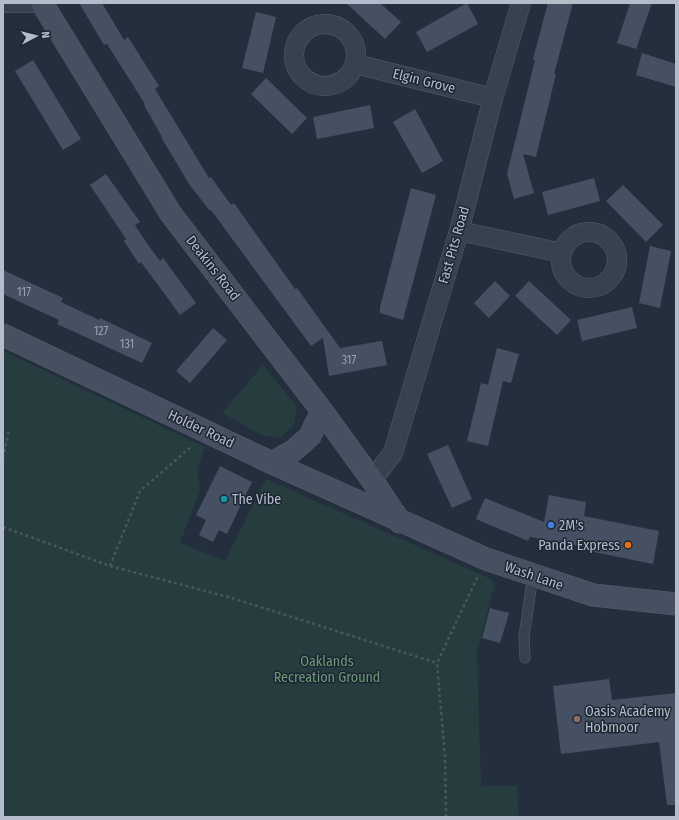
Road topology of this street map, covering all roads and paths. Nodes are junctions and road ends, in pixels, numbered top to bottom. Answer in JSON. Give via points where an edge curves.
{"nodes":[{"id":1,"x":3,"y":3,"type":"edge"},
{"id":2,"x":42,"y":3,"type":"edge"},
{"id":3,"x":522,"y":3,"type":"edge"},
{"id":4,"x":354,"y":64,"type":"dead end"},
{"id":5,"x":493,"y":98,"type":"junction"},
{"id":6,"x":459,"y":231,"type":"junction"},
{"id":7,"x":562,"y":253,"type":"dead end"},
{"id":8,"x":3,"y":335,"type":"edge"},
{"id":9,"x":322,"y":411,"type":"junction"},
{"id":10,"x":9,"y":430,"type":"dead end"},
{"id":11,"x":208,"y":433,"type":"junction"},
{"id":12,"x":3,"y":458,"type":"edge"},
{"id":13,"x":272,"y":463,"type":"junction"},
{"id":14,"x":372,"y":480,"type":"junction"},
{"id":15,"x":400,"y":522,"type":"junction"},
{"id":16,"x":3,"y":527,"type":"edge"},
{"id":17,"x":486,"y":559,"type":"junction"},
{"id":18,"x":110,"y":566,"type":"junction"},
{"id":19,"x":534,"y":575,"type":"junction"},
{"id":20,"x":676,"y":604,"type":"edge"},
{"id":21,"x":525,"y":658,"type":"dead end"},
{"id":22,"x":437,"y":663,"type":"junction"},
{"id":23,"x":446,"y":817,"type":"edge"}],
"edges":[{"from":1,"to":2,"type":"street"},
{"from":2,"to":9,"type":"street","name":"Deakins Road","via":[[171,214]]},
{"from":3,"to":5,"type":"street","name":"Fast Pits Road"},
{"from":4,"to":5,"type":"street","name":"Elgin Grove"},
{"from":5,"to":6,"type":"street","name":"Fast Pits Road"},
{"from":6,"to":7,"type":"street"},
{"from":6,"to":14,"type":"street","name":"Fast Pits Road","via":[[393,453]]},
{"from":8,"to":11,"type":"street","name":"Holder Road"},
{"from":9,"to":13,"type":"street","via":[[310,436],[293,451]]},
{"from":9,"to":14,"type":"street","name":"Deakins Road"},
{"from":10,"to":12,"type":"path"},
{"from":11,"to":13,"type":"street","name":"Holder Road"},
{"from":11,"to":18,"type":"path","via":[[140,491]]},
{"from":13,"to":15,"type":"street","name":"Holder Road"},
{"from":14,"to":15,"type":"street","name":"Deakins Road"},
{"from":15,"to":17,"type":"street","name":"Wash Lane"},
{"from":16,"to":18,"type":"path"},
{"from":17,"to":19,"type":"street","name":"Wash Lane"},
{"from":17,"to":22,"type":"path"},
{"from":18,"to":22,"type":"path","via":[[232,598]]},
{"from":19,"to":20,"type":"street","name":"Wash Lane","via":[[593,595]]},
{"from":19,"to":21,"type":"lane","via":[[524,637]]},
{"from":22,"to":23,"type":"path","via":[[445,756]]}]}
